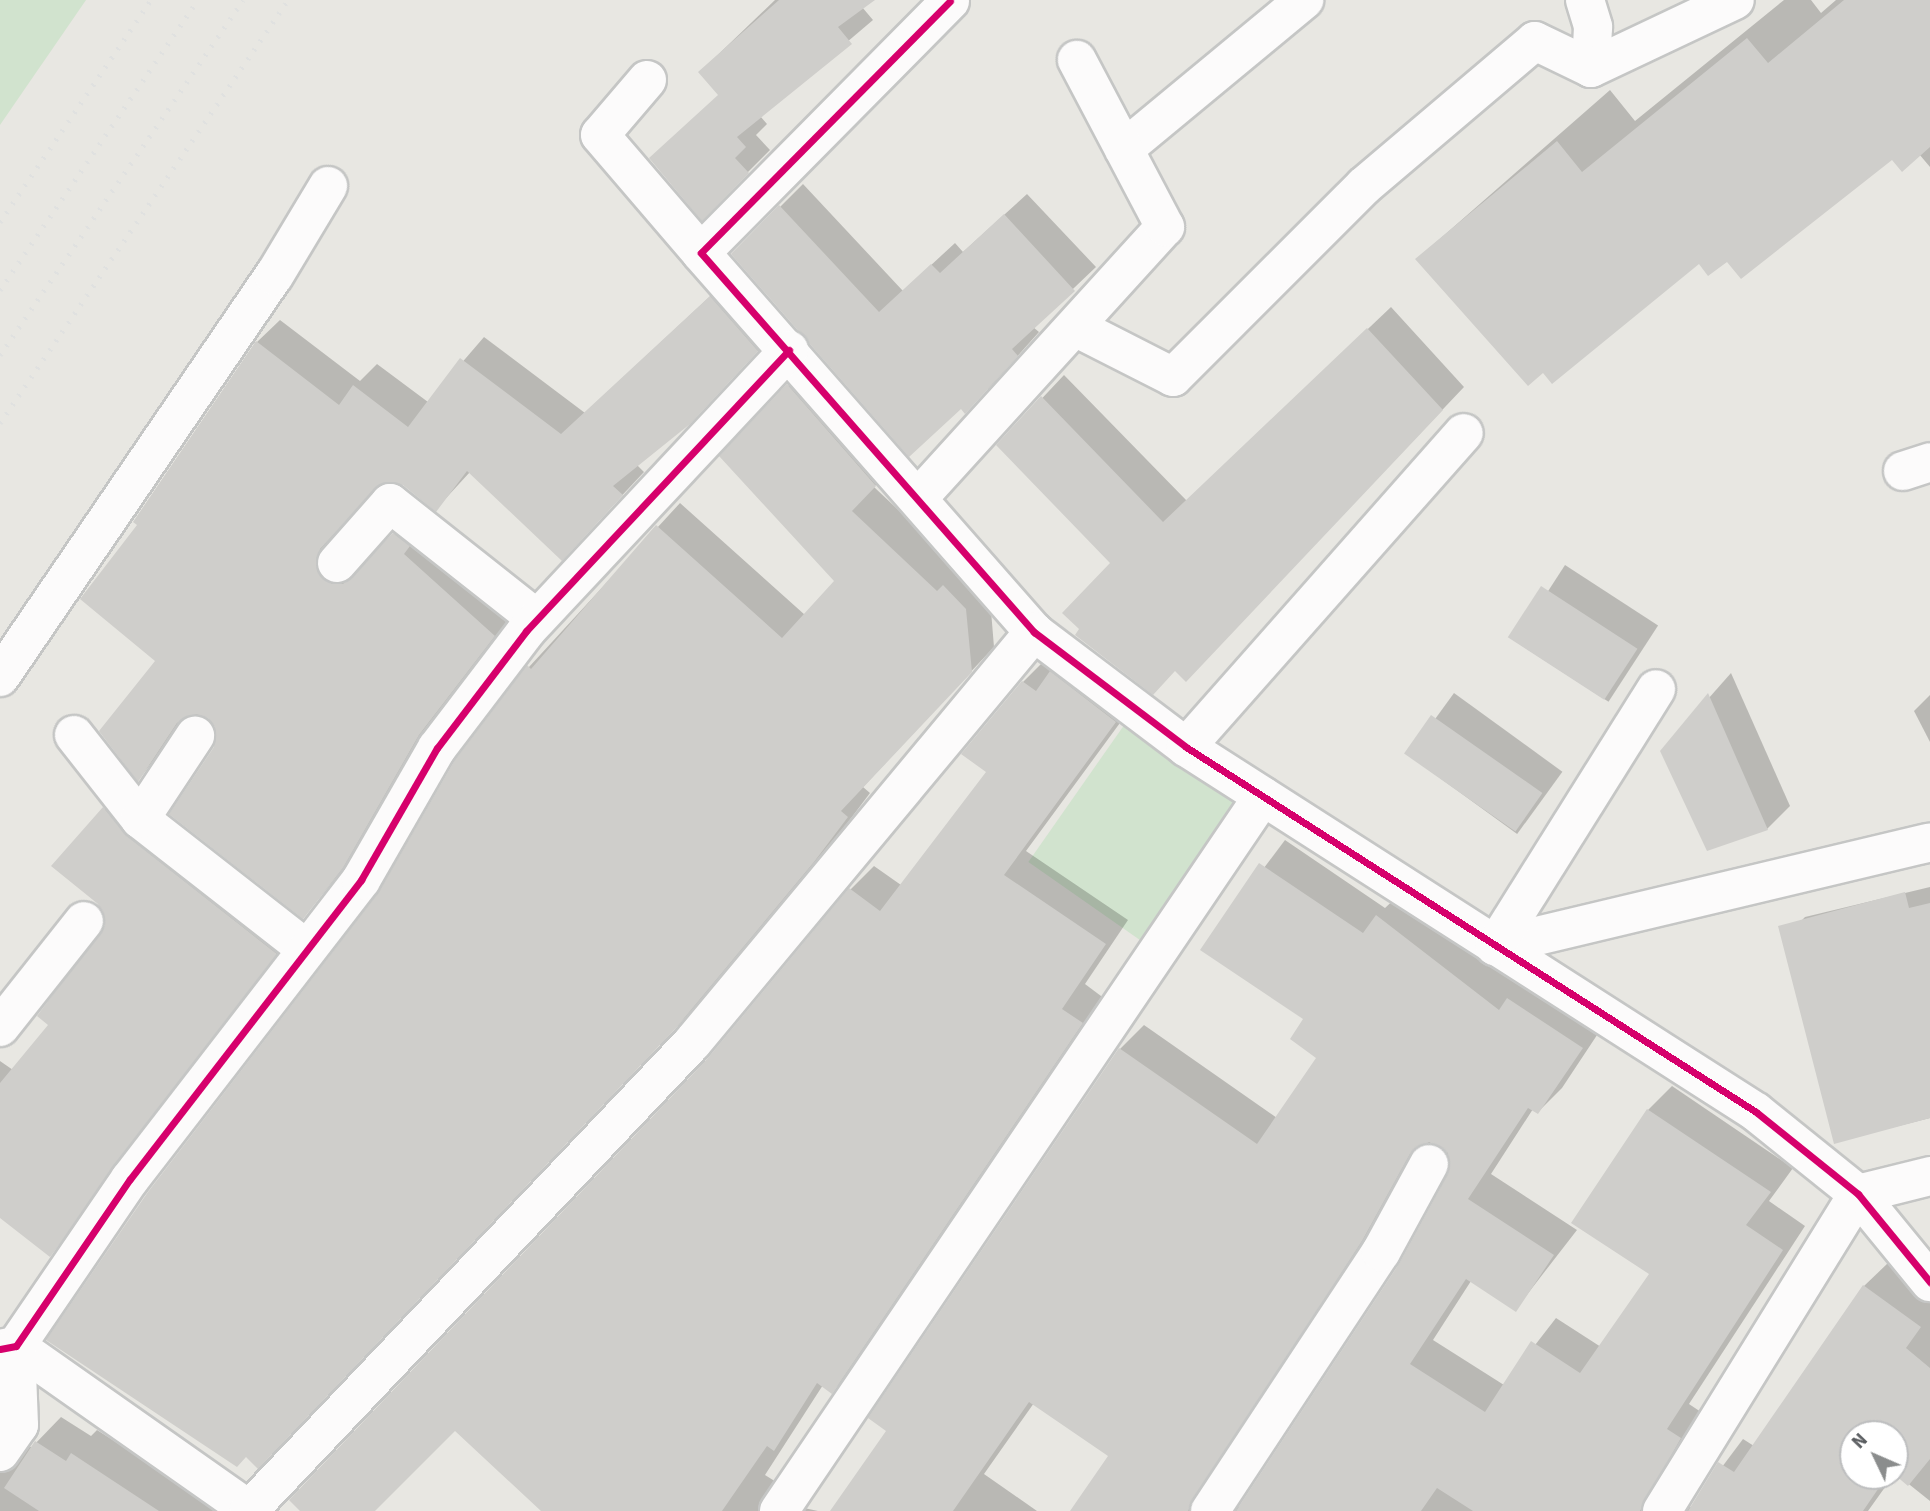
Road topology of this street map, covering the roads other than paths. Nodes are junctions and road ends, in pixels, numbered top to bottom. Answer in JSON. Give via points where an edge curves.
{"nodes":[{"id":1,"x":1304,"y":0,"type":"edge"},
{"id":2,"x":1585,"y":0,"type":"edge"},
{"id":3,"x":1735,"y":0,"type":"edge"},
{"id":4,"x":950,"y":1,"type":"edge"},
{"id":5,"x":1077,"y":60,"type":"dead end"},
{"id":6,"x":1591,"y":68,"type":"junction"},
{"id":7,"x":647,"y":80,"type":"dead end"},
{"id":8,"x":1124,"y":149,"type":"junction"},
{"id":9,"x":328,"y":186,"type":"dead end"},
{"id":10,"x":701,"y":253,"type":"junction"},
{"id":11,"x":1075,"y":327,"type":"junction"},
{"id":12,"x":789,"y":350,"type":"junction"},
{"id":13,"x":1464,"y":433,"type":"dead end"},
{"id":14,"x":920,"y":496,"type":"junction"},
{"id":15,"x":337,"y":563,"type":"dead end"},
{"id":16,"x":537,"y":619,"type":"junction"},
{"id":17,"x":1034,"y":632,"type":"junction"},
{"id":18,"x":0,"y":677,"type":"edge"},
{"id":19,"x":1656,"y":689,"type":"dead end"},
{"id":20,"x":74,"y":735,"type":"dead end"},
{"id":21,"x":195,"y":736,"type":"dead end"},
{"id":22,"x":1186,"y":747,"type":"junction"},
{"id":23,"x":1263,"y":796,"type":"junction"},
{"id":24,"x":140,"y":819,"type":"junction"},
{"id":25,"x":1930,"y":842,"type":"edge"},
{"id":26,"x":85,"y":921,"type":"dead end"},
{"id":27,"x":1495,"y":946,"type":"junction"},
{"id":28,"x":305,"y":948,"type":"junction"},
{"id":29,"x":0,"y":1027,"type":"edge"},
{"id":30,"x":1429,"y":1164,"type":"dead end"},
{"id":31,"x":1930,"y":1175,"type":"edge"},
{"id":32,"x":1858,"y":1194,"type":"junction"},
{"id":33,"x":1930,"y":1282,"type":"edge"},
{"id":34,"x":8,"y":1347,"type":"edge"},
{"id":35,"x":0,"y":1452,"type":"edge"},
{"id":36,"x":250,"y":1510,"type":"edge"},
{"id":37,"x":779,"y":1511,"type":"edge"},
{"id":38,"x":1210,"y":1511,"type":"edge"},
{"id":39,"x":1662,"y":1511,"type":"edge"}],
"edges":[{"from":1,"to":8,"type":"street"},
{"from":2,"to":6,"type":"street","via":[[1592,27]]},
{"from":3,"to":6,"type":"street"},
{"from":4,"to":10,"type":"street"},
{"from":5,"to":8,"type":"street"},
{"from":6,"to":11,"type":"street","via":[[1535,41],[1364,186],[1173,377]]},
{"from":7,"to":10,"type":"street","via":[[600,135]]},
{"from":8,"to":11,"type":"street","via":[[1165,227]]},
{"from":9,"to":18,"type":"street","via":[[274,276]]},
{"from":10,"to":12,"type":"street"},
{"from":11,"to":14,"type":"street"},
{"from":12,"to":14,"type":"street"},
{"from":12,"to":16,"type":"street"},
{"from":13,"to":22,"type":"street"},
{"from":14,"to":17,"type":"street"},
{"from":15,"to":16,"type":"street","via":[[390,503]]},
{"from":16,"to":28,"type":"street","via":[[437,748],[361,880]]},
{"from":17,"to":22,"type":"street"},
{"from":17,"to":36,"type":"street","via":[[692,1043]]},
{"from":19,"to":27,"type":"street"},
{"from":20,"to":24,"type":"street"},
{"from":21,"to":24,"type":"street"},
{"from":22,"to":23,"type":"street"},
{"from":23,"to":27,"type":"street"},
{"from":23,"to":37,"type":"street"},
{"from":24,"to":28,"type":"street"},
{"from":25,"to":27,"type":"street"},
{"from":26,"to":29,"type":"street"},
{"from":27,"to":32,"type":"street","via":[[1756,1112]]},
{"from":28,"to":34,"type":"street","via":[[239,1045],[131,1179]]},
{"from":30,"to":38,"type":"street","via":[[1381,1252]]},
{"from":31,"to":32,"type":"street"},
{"from":32,"to":33,"type":"street"},
{"from":32,"to":39,"type":"street"},
{"from":34,"to":35,"type":"street","via":[[19,1424]]},
{"from":34,"to":36,"type":"street"}]}
